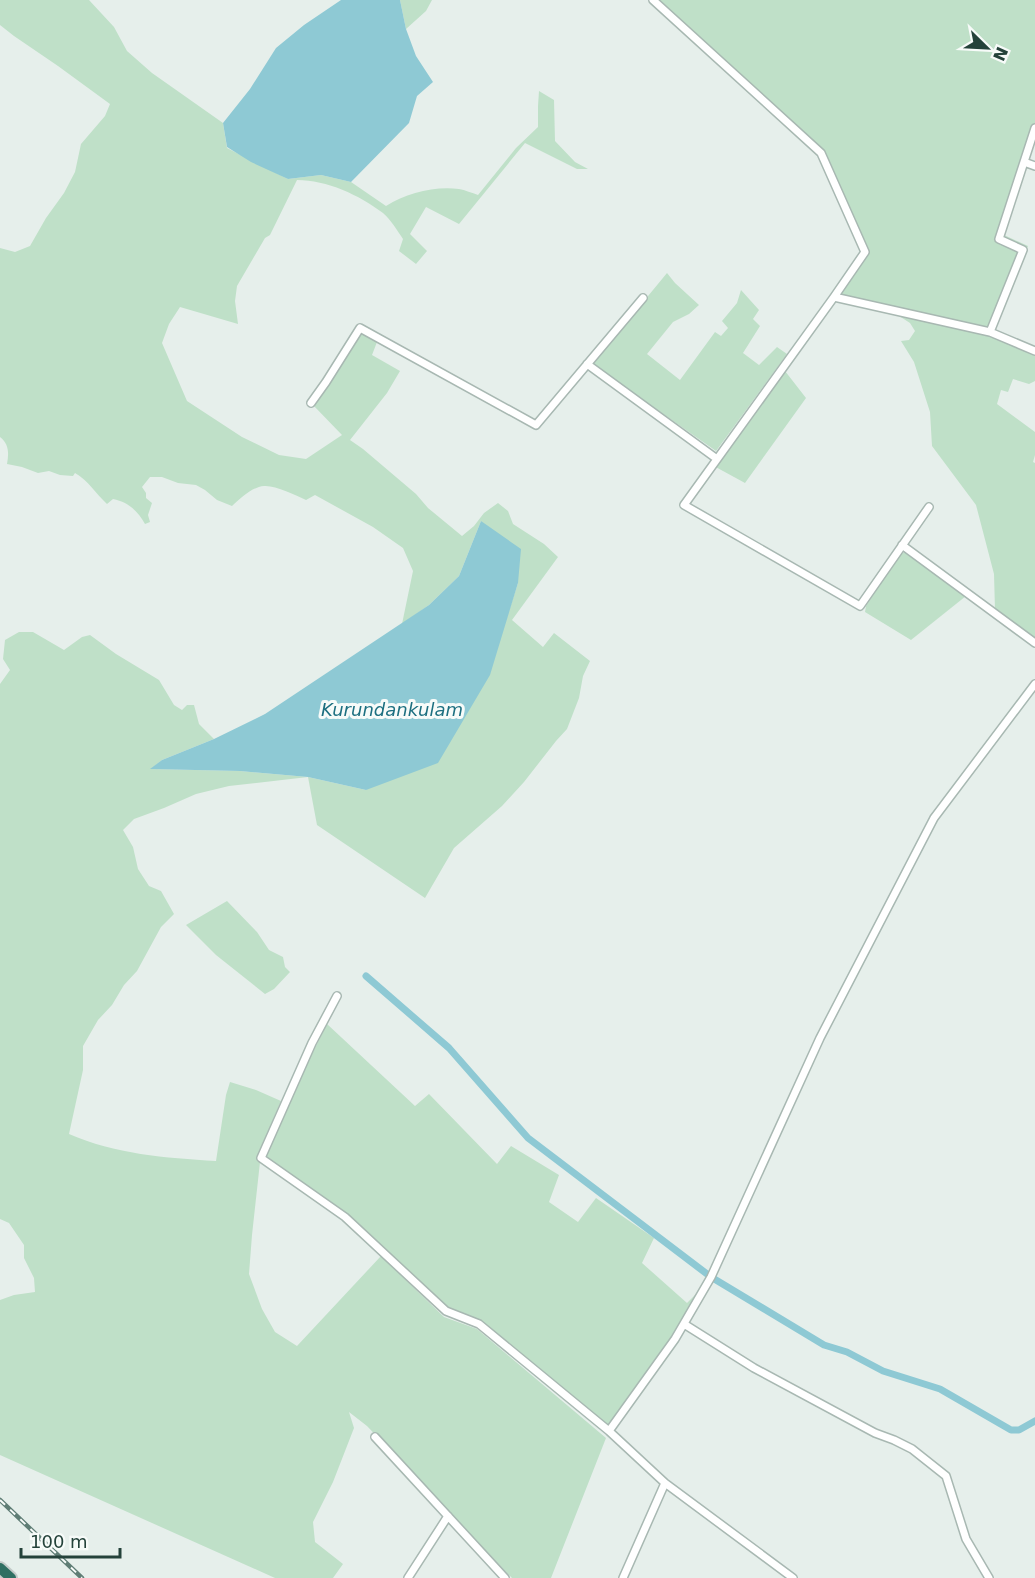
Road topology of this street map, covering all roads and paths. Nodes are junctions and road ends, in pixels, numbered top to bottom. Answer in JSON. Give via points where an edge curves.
{"nodes":[{"id":1,"x":653,"y":0,"type":"edge"},
{"id":2,"x":1035,"y":128,"type":"edge"},
{"id":3,"x":1024,"y":162,"type":"junction"},
{"id":4,"x":1035,"y":166,"type":"edge"},
{"id":5,"x":834,"y":297,"type":"junction"},
{"id":6,"x":643,"y":298,"type":"dead end"},
{"id":7,"x":990,"y":332,"type":"junction"},
{"id":8,"x":1035,"y":351,"type":"edge"},
{"id":9,"x":587,"y":364,"type":"junction"},
{"id":10,"x":311,"y":403,"type":"dead end"},
{"id":11,"x":717,"y":459,"type":"junction"},
{"id":12,"x":929,"y":507,"type":"dead end"},
{"id":13,"x":902,"y":545,"type":"junction"},
{"id":14,"x":1035,"y":643,"type":"edge"},
{"id":15,"x":1035,"y":684,"type":"edge"},
{"id":16,"x":336,"y":996,"type":"dead end"},
{"id":17,"x":684,"y":1324,"type":"junction"},
{"id":18,"x":609,"y":1431,"type":"junction"},
{"id":19,"x":375,"y":1437,"type":"dead end"},
{"id":20,"x":665,"y":1483,"type":"junction"},
{"id":21,"x":448,"y":1516,"type":"junction"},
{"id":22,"x":0,"y":1568,"type":"edge"},
{"id":23,"x":11,"y":1578,"type":"edge"},
{"id":24,"x":408,"y":1578,"type":"edge"},
{"id":25,"x":505,"y":1578,"type":"edge"},
{"id":26,"x":623,"y":1578,"type":"edge"},
{"id":27,"x":793,"y":1578,"type":"edge"},
{"id":28,"x":989,"y":1578,"type":"edge"}],
"edges":[{"from":1,"to":5,"type":"street","via":[[821,153],[865,252]]},
{"from":2,"to":3,"type":"street"},
{"from":3,"to":4,"type":"street"},
{"from":3,"to":7,"type":"street","via":[[999,239],[1023,250]]},
{"from":5,"to":7,"type":"street"},
{"from":5,"to":11,"type":"street"},
{"from":6,"to":9,"type":"street"},
{"from":7,"to":8,"type":"street"},
{"from":9,"to":10,"type":"street","via":[[536,425],[360,328]]},
{"from":9,"to":11,"type":"street"},
{"from":11,"to":13,"type":"street","via":[[684,505],[860,606]]},
{"from":12,"to":13,"type":"street"},
{"from":13,"to":14,"type":"street"},
{"from":15,"to":17,"type":"street","via":[[934,818],[820,1038],[711,1277]]},
{"from":16,"to":18,"type":"street","via":[[261,1158],[345,1217],[446,1311],[479,1324]]},
{"from":17,"to":18,"type":"street"},
{"from":17,"to":28,"type":"street","via":[[762,1373],[912,1449],[946,1476],[966,1539]]},
{"from":18,"to":20,"type":"street"},
{"from":19,"to":21,"type":"street"},
{"from":20,"to":26,"type":"street"},
{"from":20,"to":27,"type":"street"},
{"from":21,"to":24,"type":"street"},
{"from":21,"to":25,"type":"street"},
{"from":22,"to":23,"type":"highway"}]}
